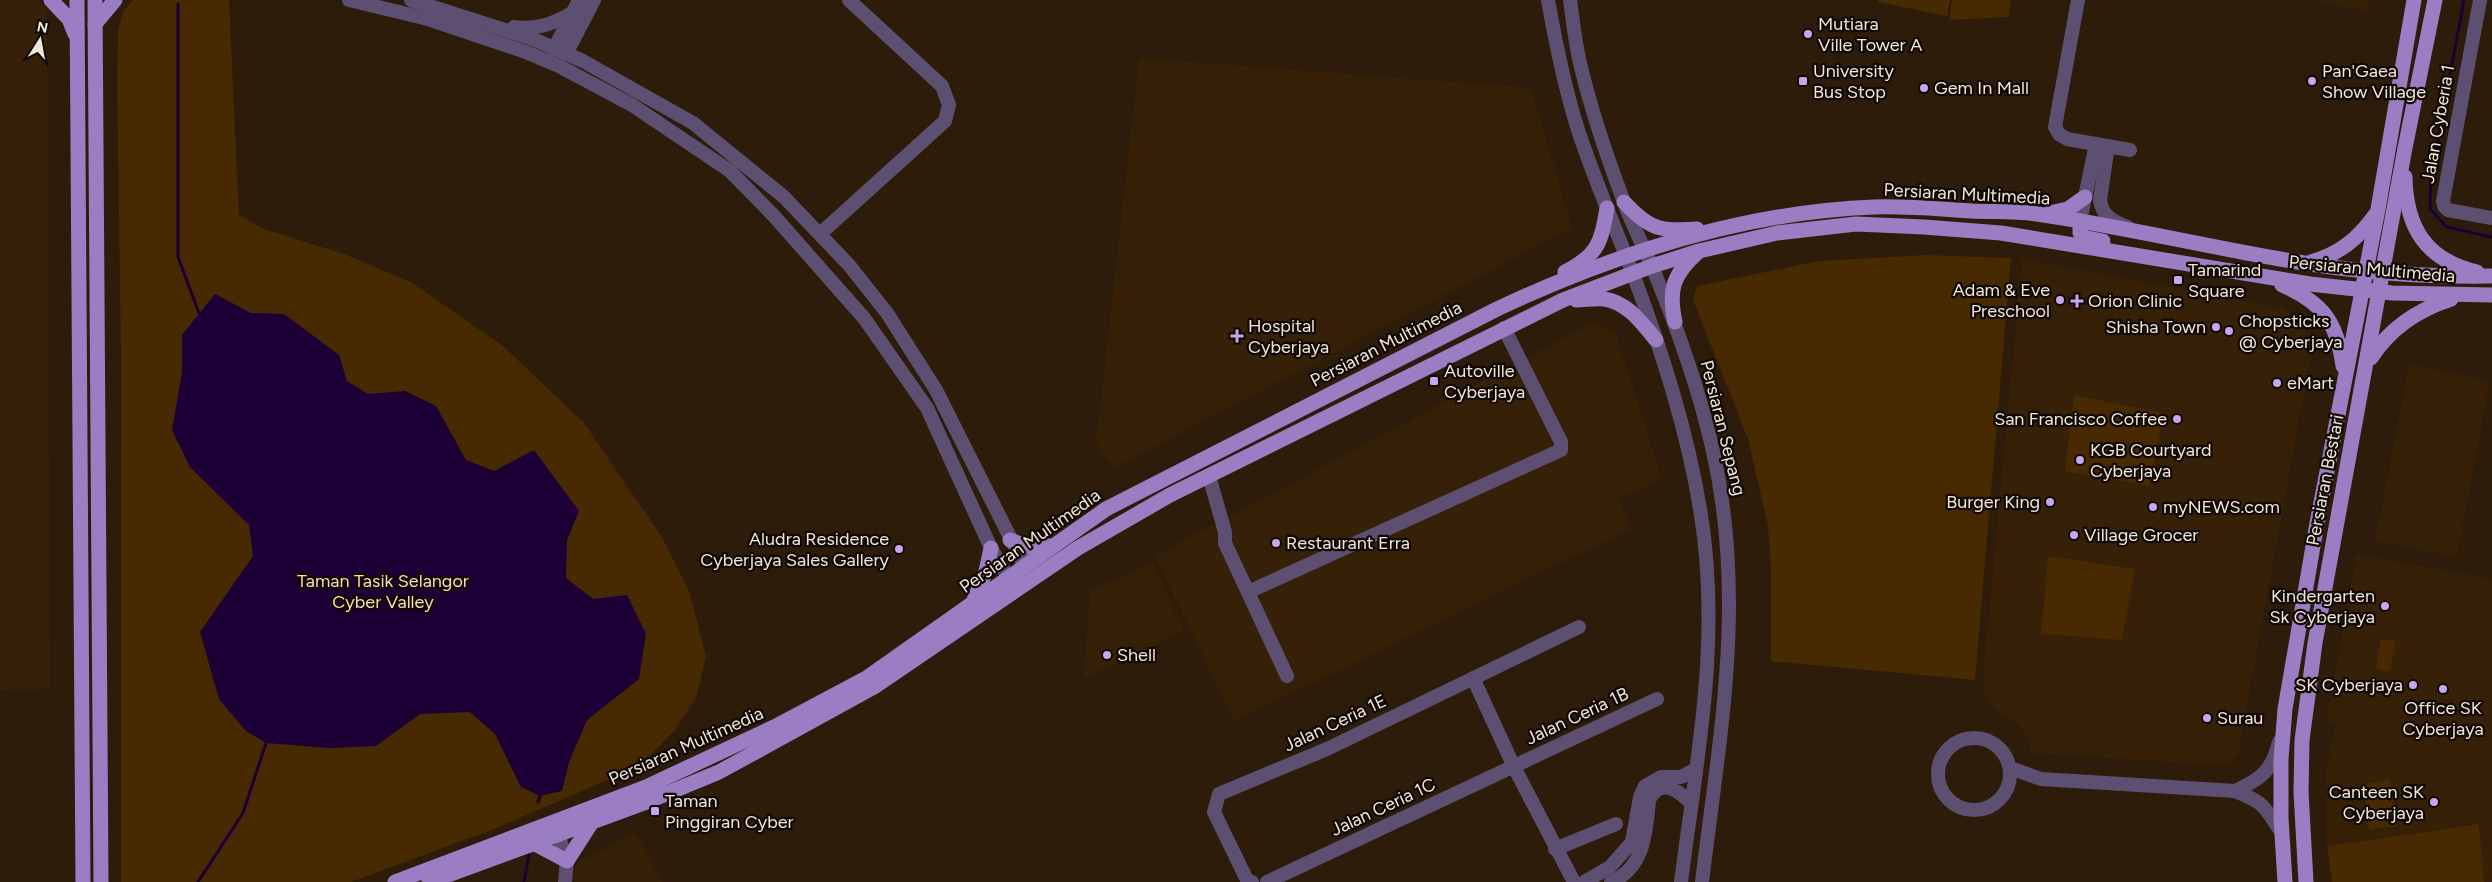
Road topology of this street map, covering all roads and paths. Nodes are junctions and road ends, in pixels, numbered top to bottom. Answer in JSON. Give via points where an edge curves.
{"nodes":[{"id":1,"x":51,"y":0,"type":"edge"},
{"id":2,"x":77,"y":0,"type":"edge"},
{"id":3,"x":95,"y":0,"type":"edge"},
{"id":4,"x":116,"y":0,"type":"edge"},
{"id":5,"x":349,"y":0,"type":"edge"},
{"id":6,"x":411,"y":0,"type":"edge"},
{"id":7,"x":579,"y":0,"type":"edge"},
{"id":8,"x":594,"y":0,"type":"edge"},
{"id":9,"x":849,"y":0,"type":"edge"},
{"id":10,"x":1548,"y":0,"type":"edge"},
{"id":11,"x":1570,"y":0,"type":"edge"},
{"id":12,"x":2078,"y":0,"type":"edge"},
{"id":13,"x":2414,"y":0,"type":"edge"},
{"id":14,"x":2435,"y":0,"type":"edge"},
{"id":15,"x":2480,"y":0,"type":"edge"},
{"id":16,"x":572,"y":13,"type":"junction"},
{"id":17,"x":95,"y":24,"type":"junction"},
{"id":18,"x":489,"y":24,"type":"junction"},
{"id":19,"x":78,"y":40,"type":"junction"},
{"id":20,"x":560,"y":51,"type":"junction"},
{"id":21,"x":2074,"y":140,"type":"junction"},
{"id":22,"x":2102,"y":145,"type":"junction"},
{"id":23,"x":2405,"y":148,"type":"junction"},
{"id":24,"x":2089,"y":173,"type":"junction"},
{"id":25,"x":2102,"y":179,"type":"junction"},
{"id":26,"x":2084,"y":197,"type":"junction"},
{"id":27,"x":1624,"y":202,"type":"junction"},
{"id":28,"x":1607,"y":208,"type":"junction"},
{"id":29,"x":2378,"y":209,"type":"junction"},
{"id":30,"x":2036,"y":214,"type":"junction"},
{"id":31,"x":2492,"y":218,"type":"edge"},
{"id":32,"x":2080,"y":221,"type":"junction"},
{"id":33,"x":1731,"y":226,"type":"junction"},
{"id":34,"x":2143,"y":233,"type":"junction"},
{"id":35,"x":820,"y":234,"type":"junction"},
{"id":36,"x":1645,"y":251,"type":"junction"},
{"id":37,"x":1699,"y":251,"type":"junction"},
{"id":38,"x":1626,"y":257,"type":"junction"},
{"id":39,"x":2143,"y":257,"type":"junction"},
{"id":40,"x":2304,"y":263,"type":"junction"},
{"id":41,"x":1652,"y":266,"type":"junction"},
{"id":42,"x":2366,"y":271,"type":"junction"},
{"id":43,"x":1633,"y":273,"type":"junction"},
{"id":44,"x":2382,"y":273,"type":"junction"},
{"id":45,"x":2492,"y":275,"type":"edge"},
{"id":46,"x":2260,"y":276,"type":"junction"},
{"id":47,"x":2362,"y":290,"type":"junction"},
{"id":48,"x":2380,"y":292,"type":"junction"},
{"id":49,"x":2492,"y":295,"type":"edge"},
{"id":50,"x":1525,"y":296,"type":"junction"},
{"id":51,"x":2459,"y":296,"type":"junction"},
{"id":52,"x":1563,"y":300,"type":"junction"},
{"id":53,"x":1674,"y":322,"type":"junction"},
{"id":54,"x":1504,"y":328,"type":"junction"},
{"id":55,"x":1656,"y":340,"type":"junction"},
{"id":56,"x":2366,"y":366,"type":"junction"},
{"id":57,"x":2345,"y":378,"type":"junction"},
{"id":58,"x":1209,"y":476,"type":"junction"},
{"id":59,"x":2336,"y":516,"type":"junction"},
{"id":60,"x":2317,"y":524,"type":"junction"},
{"id":61,"x":1010,"y":540,"type":"junction"},
{"id":62,"x":1051,"y":546,"type":"junction"},
{"id":63,"x":991,"y":548,"type":"junction"},
{"id":64,"x":1024,"y":565,"type":"junction"},
{"id":65,"x":1008,"y":577,"type":"junction"},
{"id":66,"x":1248,"y":592,"type":"junction"},
{"id":67,"x":973,"y":602,"type":"junction"},
{"id":68,"x":1579,"y":627,"type":"dead end"},
{"id":69,"x":1287,"y":676,"type":"dead end"},
{"id":70,"x":1473,"y":678,"type":"junction"},
{"id":71,"x":1657,"y":699,"type":"dead end"},
{"id":72,"x":2282,"y":732,"type":"junction"},
{"id":73,"x":1514,"y":767,"type":"junction"},
{"id":74,"x":2010,"y":768,"type":"junction"},
{"id":75,"x":1696,"y":769,"type":"junction"},
{"id":76,"x":2041,"y":779,"type":"junction"},
{"id":77,"x":2007,"y":789,"type":"junction"},
{"id":78,"x":2235,"y":791,"type":"junction"},
{"id":79,"x":1691,"y":803,"type":"junction"},
{"id":80,"x":592,"y":822,"type":"junction"},
{"id":81,"x":1616,"y":824,"type":"dead end"},
{"id":82,"x":556,"y":828,"type":"junction"},
{"id":83,"x":2282,"y":833,"type":"junction"},
{"id":84,"x":535,"y":844,"type":"junction"},
{"id":85,"x":1555,"y":849,"type":"junction"},
{"id":86,"x":567,"y":860,"type":"junction"},
{"id":87,"x":2287,"y":880,"type":"edge"},
{"id":88,"x":83,"y":882,"type":"edge"},
{"id":89,"x":101,"y":882,"type":"edge"},
{"id":90,"x":395,"y":882,"type":"edge"},
{"id":91,"x":429,"y":882,"type":"edge"},
{"id":92,"x":565,"y":882,"type":"edge"},
{"id":93,"x":1252,"y":882,"type":"edge"},
{"id":94,"x":1267,"y":882,"type":"edge"},
{"id":95,"x":1574,"y":882,"type":"edge"},
{"id":96,"x":1584,"y":882,"type":"edge"},
{"id":97,"x":1611,"y":882,"type":"edge"},
{"id":98,"x":1681,"y":882,"type":"edge"},
{"id":99,"x":1702,"y":882,"type":"edge"},
{"id":100,"x":2306,"y":882,"type":"edge"}],
"edges":[{"from":1,"to":19,"type":"main road","via":[[69,19]]},
{"from":2,"to":19,"type":"main road"},
{"from":3,"to":17,"type":"main road"},
{"from":4,"to":17,"type":"main road"},
{"from":5,"to":63,"type":"street","via":[[428,19],[526,52],[567,70],[632,105],[730,171],[864,318],[921,399]]},
{"from":6,"to":18,"type":"street"},
{"from":7,"to":16,"type":"street"},
{"from":8,"to":20,"type":"street"},
{"from":9,"to":35,"type":"street","via":[[942,86],[950,105],[945,121]]},
{"from":10,"to":28,"type":"street","via":[[1567,94]]},
{"from":11,"to":27,"type":"street","name":"Persiaran Sepang","via":[[1579,61],[1590,104]]},
{"from":12,"to":21,"type":"street","via":[[2055,120],[2059,134]]},
{"from":13,"to":29,"type":"main road","name":"Persiaran Bestari"},
{"from":14,"to":23,"type":"main road","name":"Persiaran Bestari"},
{"from":15,"to":31,"type":"street","name":"Jalan Cyberia 1","via":[[2443,201],[2448,210]]},
{"from":16,"to":18,"type":"street","via":[[529,29]]},
{"from":16,"to":20,"type":"street"},
{"from":17,"to":89,"type":"main road"},
{"from":18,"to":20,"type":"street"},
{"from":19,"to":88,"type":"main road"},
{"from":20,"to":35,"type":"street","via":[[692,124],[784,197]]},
{"from":21,"to":22,"type":"street"},
{"from":21,"to":24,"type":"street","via":[[2086,154]]},
{"from":22,"to":24,"type":"street"},
{"from":22,"to":25,"type":"street"},
{"from":22,"to":25,"type":"street","via":[[2129,150],[2114,158]]},
{"from":23,"to":44,"type":"main road","name":"Persiaran Bestari"},
{"from":23,"to":45,"type":"main road","via":[[2409,215],[2424,243],[2451,264]]},
{"from":24,"to":26,"type":"street"},
{"from":25,"to":34,"type":"street","via":[[2100,200],[2106,216]]},
{"from":26,"to":30,"type":"main road","via":[[2068,209]]},
{"from":26,"to":32,"type":"street"},
{"from":27,"to":33,"type":"main road","via":[[1652,227],[1668,231]]},
{"from":27,"to":36,"type":"street","name":"Persiaran Sepang"},
{"from":28,"to":38,"type":"street"},
{"from":28,"to":50,"type":"main road","via":[[1598,244],[1587,260]]},
{"from":29,"to":40,"type":"main road","via":[[2363,231],[2345,247],[2334,254]]},
{"from":29,"to":42,"type":"main road","name":"Persiaran Bestari"},
{"from":30,"to":32,"type":"main road","name":"Persiaran Multimedia"},
{"from":30,"to":33,"type":"main road","name":"Persiaran Multimedia","via":[[1918,206],[1872,207]]},
{"from":32,"to":34,"type":"main road","name":"Persiaran Multimedia"},
{"from":32,"to":39,"type":"main road","via":[[2083,237],[2135,250]]},
{"from":33,"to":36,"type":"main road","name":"Persiaran Multimedia"},
{"from":34,"to":40,"type":"main road","name":"Persiaran Multimedia"},
{"from":35,"to":61,"type":"street","via":[[887,313],[936,390]]},
{"from":36,"to":38,"type":"main road","name":"Persiaran Multimedia"},
{"from":36,"to":41,"type":"street","name":"Persiaran Sepang"},
{"from":37,"to":39,"type":"main road","name":"Persiaran Multimedia","via":[[1777,233],[1856,224],[2001,233]]},
{"from":37,"to":41,"type":"main road","name":"Persiaran Multimedia"},
{"from":37,"to":53,"type":"main road","via":[[1680,271],[1674,283],[1671,295]]},
{"from":38,"to":43,"type":"street"},
{"from":38,"to":50,"type":"main road","name":"Persiaran Multimedia"},
{"from":39,"to":46,"type":"main road","name":"Persiaran Multimedia"},
{"from":40,"to":42,"type":"main road","name":"Persiaran Multimedia"},
{"from":41,"to":43,"type":"main road","name":"Persiaran Multimedia"},
{"from":41,"to":53,"type":"street","name":"Persiaran Sepang"},
{"from":42,"to":44,"type":"main road","name":"Persiaran Multimedia"},
{"from":42,"to":47,"type":"main road","name":"Persiaran Bestari"},
{"from":43,"to":52,"type":"main road","name":"Persiaran Multimedia"},
{"from":43,"to":55,"type":"street"},
{"from":44,"to":45,"type":"main road","name":"Persiaran Multimedia"},
{"from":44,"to":48,"type":"main road","name":"Persiaran Bestari"},
{"from":46,"to":47,"type":"main road","name":"Persiaran Multimedia"},
{"from":46,"to":57,"type":"main road","via":[[2303,294],[2328,317],[2339,338]]},
{"from":47,"to":48,"type":"main road","name":"Persiaran Multimedia"},
{"from":47,"to":57,"type":"main road","name":"Persiaran Bestari"},
{"from":48,"to":51,"type":"main road","name":"Persiaran Multimedia"},
{"from":48,"to":56,"type":"main road","name":"Persiaran Bestari"},
{"from":49,"to":51,"type":"main road","name":"Persiaran Multimedia"},
{"from":50,"to":62,"type":"main road","name":"Persiaran Multimedia","via":[[1106,509]]},
{"from":51,"to":56,"type":"main road","via":[[2438,303],[2394,328]]},
{"from":52,"to":54,"type":"main road","name":"Persiaran Multimedia"},
{"from":52,"to":55,"type":"main road","via":[[1602,298],[1616,302],[1632,312]]},
{"from":53,"to":99,"type":"street","name":"Persiaran Sepang","via":[[1712,448],[1728,553],[1728,675]]},
{"from":54,"to":58,"type":"main road","name":"Persiaran Multimedia"},
{"from":54,"to":66,"type":"street","via":[[1561,442],[1561,450]]},
{"from":55,"to":75,"type":"street","via":[[1689,452],[1706,555],[1710,643]]},
{"from":56,"to":59,"type":"main road","name":"Persiaran Bestari"},
{"from":57,"to":60,"type":"main road","name":"Persiaran Bestari"},
{"from":58,"to":66,"type":"street","via":[[1225,532],[1225,543]]},
{"from":58,"to":80,"type":"main road","name":"Persiaran Multimedia","via":[[1112,526],[850,702],[719,772]]},
{"from":59,"to":60,"type":"main road"},
{"from":59,"to":100,"type":"main road","name":"Persiaran Bestari","via":[[2304,712],[2301,792]]},
{"from":60,"to":72,"type":"main road","name":"Persiaran Bestari"},
{"from":61,"to":62,"type":"main road","via":[[1028,547]]},
{"from":61,"to":64,"type":"street"},
{"from":62,"to":64,"type":"main road","name":"Persiaran Multimedia"},
{"from":63,"to":65,"type":"street"},
{"from":63,"to":67,"type":"main road","via":[[986,571]]},
{"from":64,"to":65,"type":"main road","name":"Persiaran Multimedia"},
{"from":65,"to":67,"type":"main road","name":"Persiaran Multimedia"},
{"from":66,"to":69,"type":"street"},
{"from":67,"to":82,"type":"main road","name":"Persiaran Multimedia","via":[[868,677],[710,759]]},
{"from":68,"to":70,"type":"street","name":"Jalan Ceria 1E"},
{"from":70,"to":73,"type":"street"},
{"from":70,"to":93,"type":"street","name":"Jalan Ceria 1E","via":[[1327,749],[1219,794],[1214,812],[1246,880]]},
{"from":71,"to":73,"type":"street","name":"Jalan Ceria 1B"},
{"from":72,"to":78,"type":"street","via":[[2267,772]]},
{"from":72,"to":83,"type":"main road","name":"Persiaran Bestari"},
{"from":73,"to":85,"type":"street"},
{"from":73,"to":94,"type":"street","name":"Jalan Ceria 1C"},
{"from":74,"to":76,"type":"street"},
{"from":74,"to":77,"type":"street"},
{"from":74,"to":77,"type":"street","via":[[1996,745],[1978,738],[1968,738],[1950,746],[1939,763],[1939,782],[1948,799],[1966,809],[1986,808]]},
{"from":75,"to":79,"type":"street"},
{"from":75,"to":96,"type":"street","via":[[1681,777],[1660,777],[1644,786],[1632,842],[1610,867]]},
{"from":76,"to":77,"type":"street","via":[[2018,782]]},
{"from":76,"to":78,"type":"street"},
{"from":78,"to":83,"type":"street","via":[[2258,801],[2270,812]]},
{"from":79,"to":97,"type":"street","via":[[1681,792],[1671,788],[1662,787],[1653,792],[1641,852],[1627,870]]},
{"from":79,"to":98,"type":"street"},
{"from":80,"to":82,"type":"main road","name":"Persiaran Multimedia"},
{"from":80,"to":86,"type":"main road"},
{"from":81,"to":85,"type":"street"},
{"from":82,"to":84,"type":"main road","name":"Persiaran Multimedia"},
{"from":82,"to":86,"type":"street"},
{"from":82,"to":90,"type":"main road","name":"Persiaran Multimedia"},
{"from":83,"to":87,"type":"main road","name":"Persiaran Bestari"},
{"from":84,"to":86,"type":"main road"},
{"from":84,"to":91,"type":"main road","name":"Persiaran Multimedia"},
{"from":85,"to":95,"type":"street"},
{"from":86,"to":92,"type":"street"}]}
